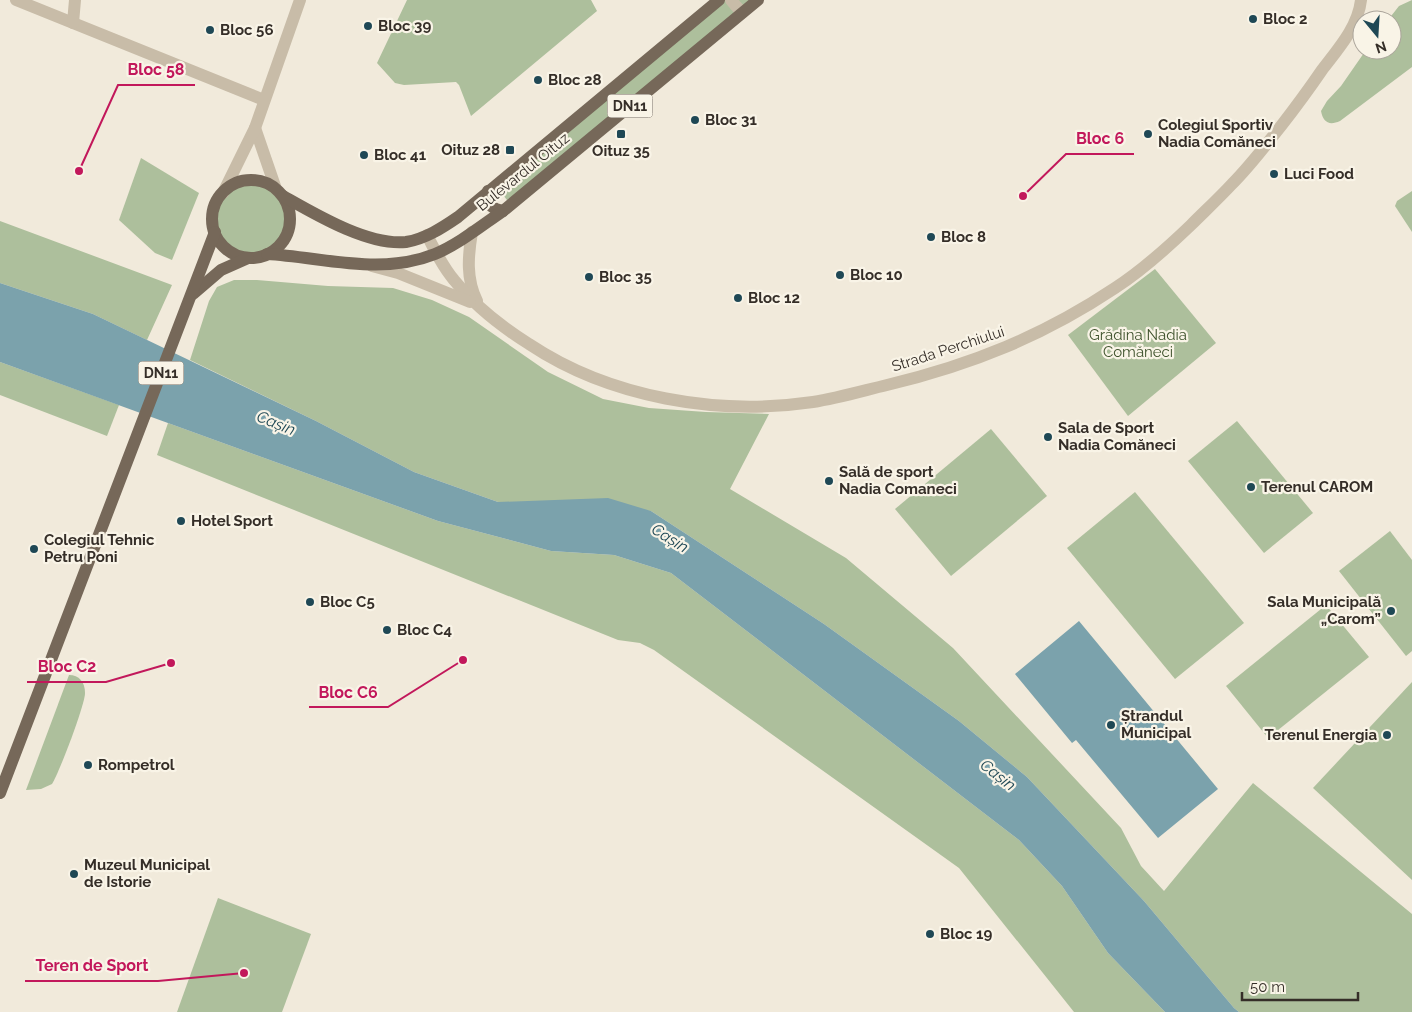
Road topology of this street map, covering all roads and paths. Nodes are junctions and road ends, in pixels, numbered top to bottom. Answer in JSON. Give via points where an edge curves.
{"nodes":[{"id":1,"x":16,"y":0,"type":"edge"},
{"id":2,"x":74,"y":0,"type":"edge"},
{"id":3,"x":300,"y":0,"type":"edge"},
{"id":4,"x":719,"y":0,"type":"edge"},
{"id":5,"x":731,"y":0,"type":"edge"},
{"id":6,"x":758,"y":0,"type":"edge"},
{"id":7,"x":1361,"y":0,"type":"edge"},
{"id":8,"x":742,"y":13,"type":"junction"},
{"id":9,"x":73,"y":23,"type":"junction"},
{"id":10,"x":264,"y":100,"type":"junction"},
{"id":11,"x":255,"y":128,"type":"junction"},
{"id":12,"x":488,"y":191,"type":"junction"},
{"id":13,"x":223,"y":193,"type":"junction"},
{"id":14,"x":280,"y":193,"type":"junction"},
{"id":15,"x":503,"y":211,"type":"junction"},
{"id":16,"x":215,"y":232,"type":"junction"},
{"id":17,"x":472,"y":232,"type":"junction"},
{"id":18,"x":427,"y":235,"type":"junction"},
{"id":19,"x":436,"y":253,"type":"junction"},
{"id":20,"x":267,"y":254,"type":"junction"},
{"id":21,"x":248,"y":258,"type":"junction"},
{"id":22,"x":368,"y":265,"type":"junction"},
{"id":23,"x":190,"y":297,"type":"junction"},
{"id":24,"x":480,"y":305,"type":"junction"},
{"id":25,"x":0,"y":793,"type":"edge"}],
"edges":[{"from":1,"to":9,"type":"street"},
{"from":2,"to":9,"type":"street"},
{"from":3,"to":10,"type":"street"},
{"from":4,"to":12,"type":"main road","name":"Bulevardul Oituz","number":"DN11"},
{"from":5,"to":8,"type":"street"},
{"from":6,"to":8,"type":"main road","name":"Bulevardul Oituz","number":"DN11"},
{"from":7,"to":24,"type":"street","name":"Strada Perchiului","via":[[1346,38],[1283,123],[1233,183],[1157,257],[1116,288],[1048,327],[1015,344],[956,366],[813,402],[764,406],[705,404],[648,394],[597,380],[537,350]]},
{"from":8,"to":15,"type":"main road","name":"Bulevardul Oituz","number":"DN11"},
{"from":9,"to":10,"type":"street"},
{"from":10,"to":11,"type":"street"},
{"from":11,"to":13,"type":"street"},
{"from":11,"to":14,"type":"street"},
{"from":12,"to":15,"type":"main road","via":[[490,205]]},
{"from":12,"to":18,"type":"main road","name":"Bulevardul Oituz","number":"DN11","via":[[458,217]]},
{"from":13,"to":14,"type":"main road","number":"DN11","via":[[230,186],[249,180],[259,181]]},
{"from":13,"to":16,"type":"main road","number":"DN11","via":[[213,211]]},
{"from":14,"to":18,"type":"main road","name":"Bulevardul Oituz","number":"DN11","via":[[327,220],[368,236],[405,242]]},
{"from":14,"to":20,"type":"main road","via":[[288,205],[290,224],[282,242]]},
{"from":15,"to":17,"type":"main road","name":"Bulevardul Oituz","number":"DN11"},
{"from":16,"to":21,"type":"main road","via":[[224,247]]},
{"from":16,"to":23,"type":"main road","number":"DN11"},
{"from":17,"to":19,"type":"main road","name":"Bulevardul Oituz","number":"DN11"},
{"from":17,"to":24,"type":"street","name":"Strada Perchiului","via":[[469,278]]},
{"from":18,"to":19,"type":"street","name":"Strada Perchiului"},
{"from":19,"to":22,"type":"main road","name":"Bulevardul Oituz","number":"DN11","via":[[407,262]]},
{"from":19,"to":24,"type":"street","name":"Strada Perchiului","via":[[455,282]]},
{"from":20,"to":21,"type":"main road","number":"DN11"},
{"from":20,"to":22,"type":"main road","name":"Bulevardul Oituz","number":"DN11"},
{"from":21,"to":23,"type":"main road","number":"DN11","via":[[221,270]]},
{"from":22,"to":24,"type":"street","name":"Strada Perchiului"},
{"from":23,"to":25,"type":"main road","number":"DN11"}]}
